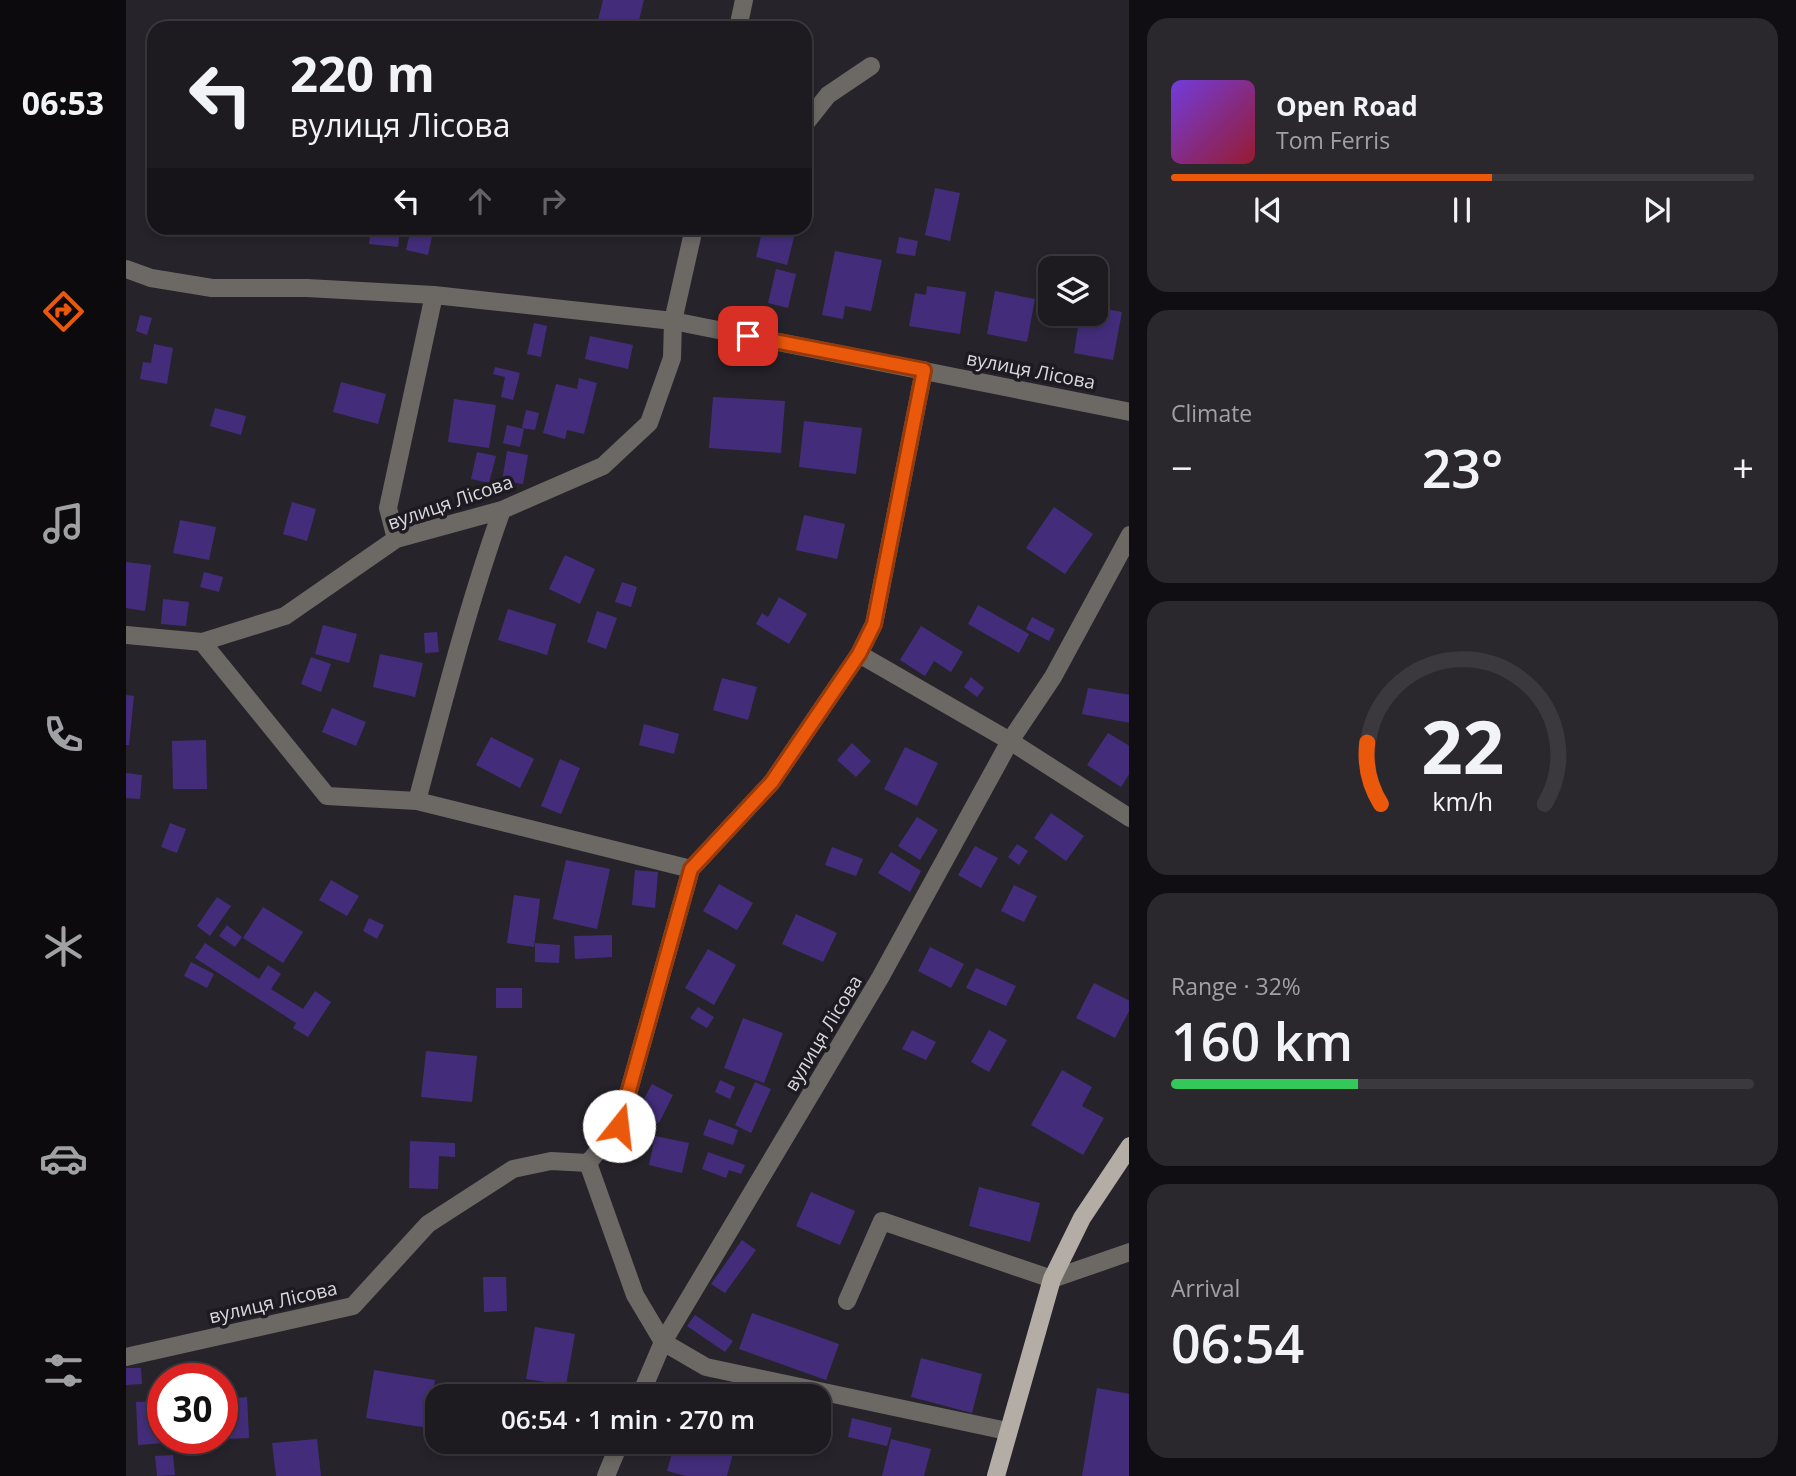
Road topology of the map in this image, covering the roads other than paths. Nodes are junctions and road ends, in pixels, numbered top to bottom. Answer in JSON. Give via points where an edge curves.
{"nodes":[{"id":1,"x":744,"y":0,"type":"edge"},
{"id":2,"x":740,"y":21,"type":"edge"},
{"id":3,"x":871,"y":66,"type":"dead end"},
{"id":4,"x":812,"y":115,"type":"edge"},
{"id":5,"x":692,"y":235,"type":"edge"},
{"id":6,"x":126,"y":269,"type":"edge"},
{"id":7,"x":434,"y":295,"type":"junction"},
{"id":8,"x":673,"y":321,"type":"junction"},
{"id":9,"x":924,"y":370,"type":"junction"},
{"id":10,"x":1129,"y":412,"type":"edge"},
{"id":11,"x":502,"y":510,"type":"junction"},
{"id":12,"x":1129,"y":536,"type":"edge"},
{"id":13,"x":396,"y":539,"type":"junction"},
{"id":14,"x":126,"y":635,"type":"edge"},
{"id":15,"x":202,"y":642,"type":"junction"},
{"id":16,"x":859,"y":654,"type":"junction"},
{"id":17,"x":1010,"y":741,"type":"junction"},
{"id":18,"x":417,"y":801,"type":"junction"},
{"id":19,"x":1129,"y":818,"type":"edge"},
{"id":20,"x":691,"y":869,"type":"junction"},
{"id":21,"x":1129,"y":1146,"type":"edge"},
{"id":22,"x":588,"y":1163,"type":"junction"},
{"id":23,"x":1129,"y":1252,"type":"edge"},
{"id":24,"x":1052,"y":1279,"type":"junction"},
{"id":25,"x":847,"y":1301,"type":"dead end"},
{"id":26,"x":663,"y":1342,"type":"junction"},
{"id":27,"x":126,"y":1357,"type":"edge"},
{"id":28,"x":645,"y":1384,"type":"edge"},
{"id":29,"x":1007,"y":1431,"type":"junction"},
{"id":30,"x":615,"y":1454,"type":"edge"},
{"id":31,"x":606,"y":1476,"type":"edge"},
{"id":32,"x":996,"y":1476,"type":"edge"}],
"edges":[{"from":1,"to":2,"type":"street"},
{"from":3,"to":4,"type":"street","via":[[828,95]]},
{"from":5,"to":8,"type":"street"},
{"from":6,"to":7,"type":"street","name":"вулиця Лісова","via":[[212,288]]},
{"from":7,"to":8,"type":"street","name":"вулиця Лісова"},
{"from":7,"to":13,"type":"street","via":[[388,508]]},
{"from":8,"to":9,"type":"street","name":"вулиця Лісова"},
{"from":8,"to":11,"type":"street","name":"вулиця Лісова","via":[[672,358],[649,423],[603,466]]},
{"from":9,"to":10,"type":"street","name":"вулиця Лісова"},
{"from":9,"to":16,"type":"street","via":[[874,624]]},
{"from":11,"to":13,"type":"street","name":"вулиця Лісова"},
{"from":11,"to":18,"type":"street","via":[[447,684]]},
{"from":12,"to":17,"type":"street","name":"вулиця Лісова","via":[[1053,677]]},
{"from":13,"to":15,"type":"street","name":"вулиця Лісова","via":[[285,617]]},
{"from":14,"to":15,"type":"street","name":"вулиця Лісова"},
{"from":15,"to":18,"type":"street","via":[[327,796]]},
{"from":16,"to":17,"type":"street"},
{"from":16,"to":20,"type":"street","via":[[772,782]]},
{"from":17,"to":19,"type":"street"},
{"from":17,"to":26,"type":"street","name":"вулиця Лісова","via":[[880,978]]},
{"from":18,"to":20,"type":"street"},
{"from":20,"to":22,"type":"street","via":[[619,1126]]},
{"from":21,"to":24,"type":"main road","via":[[1082,1218]]},
{"from":22,"to":26,"type":"street","via":[[635,1295]]},
{"from":22,"to":27,"type":"street","name":"вулиця Лісова","via":[[551,1160],[513,1169],[428,1224],[353,1306]]},
{"from":23,"to":24,"type":"street"},
{"from":24,"to":25,"type":"street","via":[[882,1221]]},
{"from":24,"to":29,"type":"main road"},
{"from":26,"to":28,"type":"street","name":"вулиця Лісова"},
{"from":26,"to":29,"type":"street","via":[[706,1367]]},
{"from":29,"to":32,"type":"main road"},
{"from":30,"to":31,"type":"street"}]}
